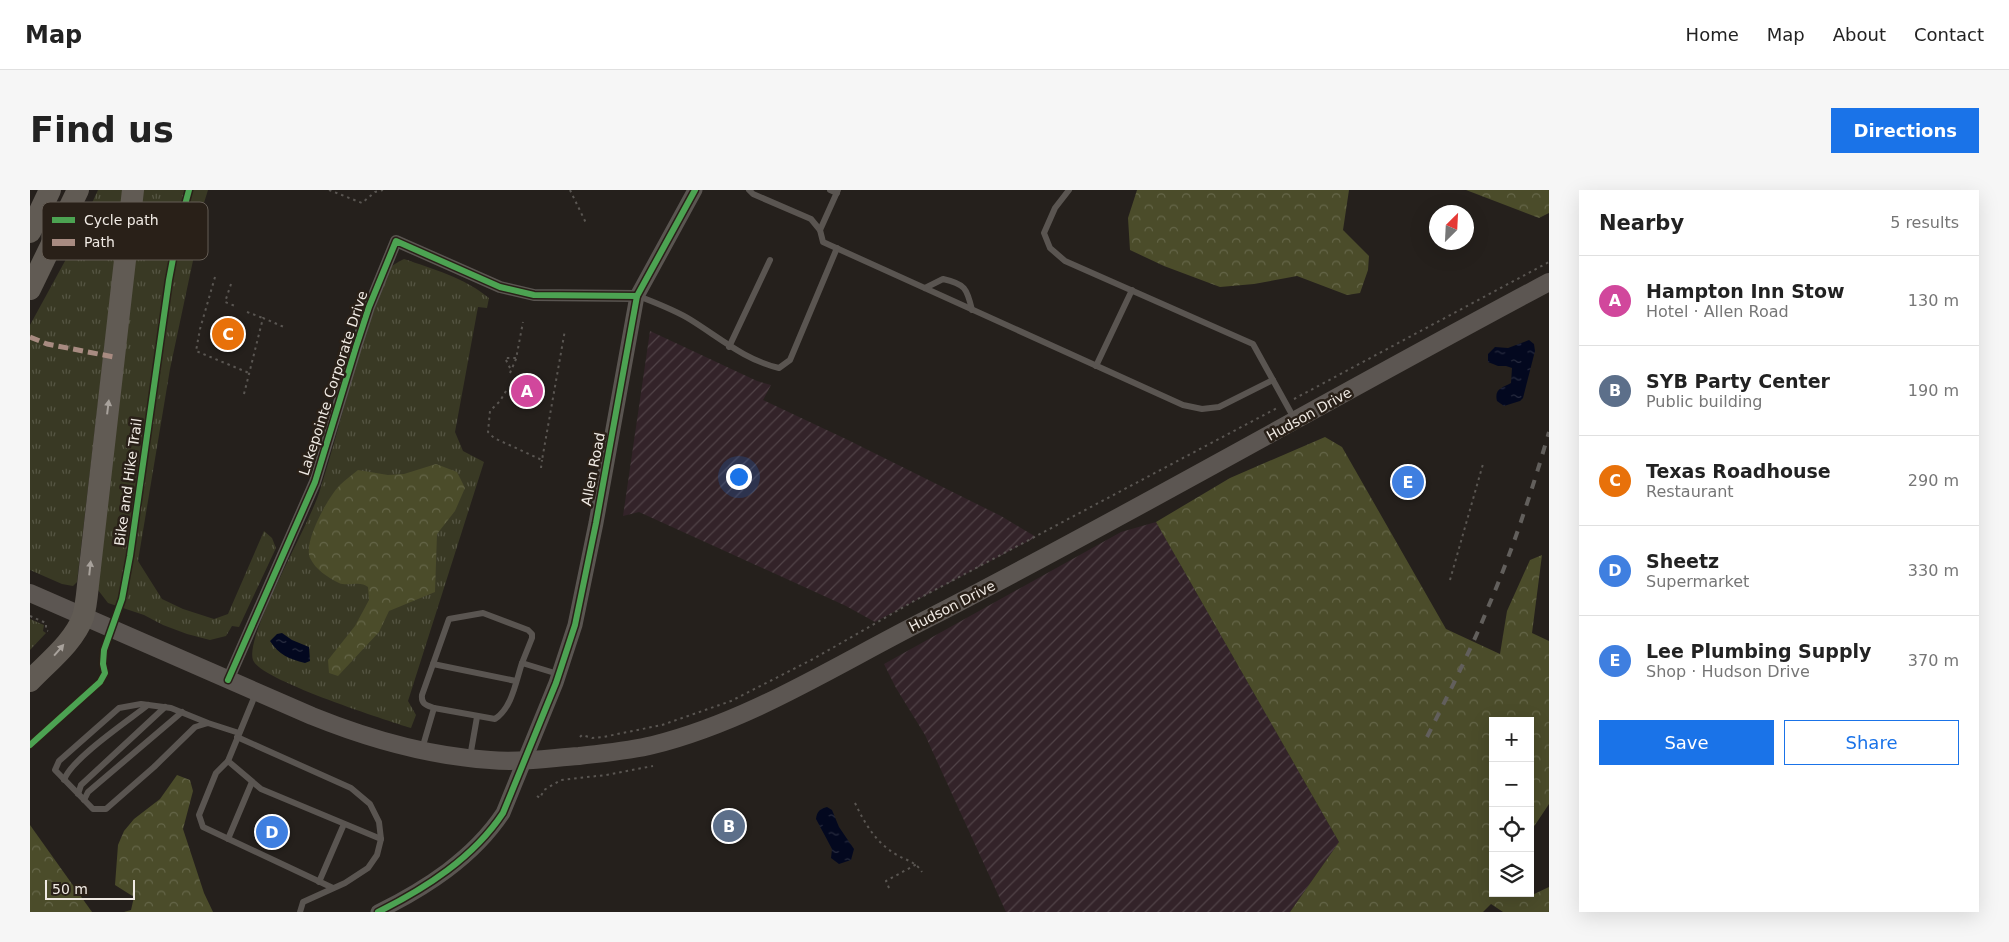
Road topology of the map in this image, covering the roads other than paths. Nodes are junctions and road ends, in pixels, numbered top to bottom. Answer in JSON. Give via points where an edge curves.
{"nodes":[{"id":1,"x":50,"y":190,"type":"edge"},
{"id":2,"x":78,"y":190,"type":"edge"},
{"id":3,"x":695,"y":190,"type":"edge"},
{"id":4,"x":749,"y":190,"type":"edge"},
{"id":5,"x":830,"y":190,"type":"edge"},
{"id":6,"x":1070,"y":190,"type":"edge"},
{"id":7,"x":838,"y":192,"type":"edge"},
{"id":8,"x":44,"y":202,"type":"edge"},
{"id":9,"x":72,"y":202,"type":"edge"},
{"id":10,"x":42,"y":207,"type":"edge"},
{"id":11,"x":820,"y":230,"type":"junction"},
{"id":12,"x":30,"y":232,"type":"edge"},
{"id":13,"x":836,"y":248,"type":"junction"},
{"id":14,"x":44,"y":260,"type":"edge"},
{"id":15,"x":125,"y":260,"type":"edge"},
{"id":16,"x":770,"y":260,"type":"dead end"},
{"id":17,"x":1549,"y":282,"type":"edge"},
{"id":18,"x":925,"y":288,"type":"junction"},
{"id":19,"x":30,"y":289,"type":"edge"},
{"id":20,"x":1132,"y":290,"type":"junction"},
{"id":21,"x":637,"y":296,"type":"junction"},
{"id":22,"x":972,"y":310,"type":"junction"},
{"id":23,"x":730,"y":346,"type":"junction"},
{"id":24,"x":1096,"y":366,"type":"junction"},
{"id":25,"x":1273,"y":380,"type":"junction"},
{"id":26,"x":1295,"y":421,"type":"junction"},
{"id":27,"x":30,"y":592,"type":"edge"},
{"id":28,"x":83,"y":616,"type":"junction"},
{"id":29,"x":522,"y":663,"type":"junction"},
{"id":30,"x":433,"y":664,"type":"junction"},
{"id":31,"x":559,"y":675,"type":"junction"},
{"id":32,"x":228,"y":680,"type":"junction"},
{"id":33,"x":30,"y":681,"type":"edge"},
{"id":34,"x":516,"y":681,"type":"junction"},
{"id":35,"x":256,"y":692,"type":"junction"},
{"id":36,"x":148,"y":705,"type":"junction"},
{"id":37,"x":165,"y":707,"type":"junction"},
{"id":38,"x":434,"y":708,"type":"junction"},
{"id":39,"x":182,"y":712,"type":"junction"},
{"id":40,"x":477,"y":717,"type":"junction"},
{"id":41,"x":208,"y":722,"type":"junction"},
{"id":42,"x":238,"y":735,"type":"junction"},
{"id":43,"x":422,"y":750,"type":"junction"},
{"id":44,"x":470,"y":758,"type":"junction"},
{"id":45,"x":526,"y":759,"type":"junction"},
{"id":46,"x":228,"y":761,"type":"junction"},
{"id":47,"x":64,"y":780,"type":"junction"},
{"id":48,"x":252,"y":782,"type":"junction"},
{"id":49,"x":78,"y":794,"type":"junction"},
{"id":50,"x":84,"y":800,"type":"junction"},
{"id":51,"x":344,"y":824,"type":"junction"},
{"id":52,"x":228,"y":839,"type":"junction"},
{"id":53,"x":381,"y":839,"type":"junction"},
{"id":54,"x":319,"y":882,"type":"junction"},
{"id":55,"x":333,"y":888,"type":"junction"},
{"id":56,"x":300,"y":912,"type":"edge"},
{"id":57,"x":378,"y":912,"type":"edge"}],
"edges":[{"from":1,"to":8,"type":"highway"},
{"from":2,"to":9,"type":"highway"},
{"from":3,"to":21,"type":"street","name":"Allen Road"},
{"from":4,"to":11,"type":"lane","via":[[811,219]]},
{"from":5,"to":7,"type":"lane"},
{"from":6,"to":20,"type":"lane","via":[[1056,208],[1044,233],[1050,248],[1065,261]]},
{"from":7,"to":11,"type":"lane"},
{"from":10,"to":12,"type":"highway"},
{"from":11,"to":13,"type":"lane","via":[[823,242]]},
{"from":13,"to":18,"type":"lane"},
{"from":13,"to":23,"type":"lane","via":[[790,360],[779,368],[763,364]]},
{"from":14,"to":19,"type":"highway"},
{"from":28,"to":15,"type":"highway","one_way":true},
{"from":16,"to":23,"type":"lane"},
{"from":17,"to":26,"type":"main road","name":"Hudson Drive"},
{"from":18,"to":22,"type":"lane"},
{"from":18,"to":22,"type":"lane","via":[[943,279],[962,286],[968,291]]},
{"from":20,"to":24,"type":"lane"},
{"from":20,"to":25,"type":"lane","via":[[1254,344]]},
{"from":21,"to":23,"type":"lane","via":[[690,319]]},
{"from":21,"to":31,"type":"street","name":"Allen Road","via":[[582,593]]},
{"from":21,"to":32,"type":"street","name":"Lakepointe Corporate Drive","via":[[534,295],[500,287],[396,241],[361,331],[315,482]]},
{"from":22,"to":24,"type":"lane"},
{"from":24,"to":25,"type":"lane","via":[[1183,405],[1202,409],[1219,407]]},
{"from":25,"to":26,"type":"lane"},
{"from":26,"to":45,"type":"main road","name":"Hudson Drive","via":[[995,584],[743,714],[650,746],[608,753]]},
{"from":27,"to":28,"type":"main road","name":"Hudson Drive"},
{"from":28,"to":32,"type":"main road","name":"Hudson Drive"},
{"from":33,"to":28,"type":"highway","one_way":true,"via":[[58,653]]},
{"from":29,"to":30,"type":"lane","via":[[532,638],[530,632],[483,613],[449,619]]},
{"from":29,"to":31,"type":"lane"},
{"from":29,"to":34,"type":"lane"},
{"from":30,"to":34,"type":"lane"},
{"from":30,"to":38,"type":"lane","via":[[422,700]]},
{"from":31,"to":45,"type":"street","name":"Allen Road"},
{"from":32,"to":35,"type":"main road","name":"Hudson Drive"},
{"from":34,"to":40,"type":"lane","via":[[502,715],[495,719]]},
{"from":35,"to":42,"type":"lane"},
{"from":35,"to":43,"type":"main road","name":"Hudson Drive","via":[[353,733]]},
{"from":36,"to":37,"type":"lane"},
{"from":36,"to":47,"type":"lane","via":[[100,741],[68,771]]},
{"from":36,"to":47,"type":"lane","via":[[119,708],[87,736],[57,765],[55,770]]},
{"from":37,"to":39,"type":"lane"},
{"from":37,"to":49,"type":"lane","via":[[81,785]]},
{"from":38,"to":40,"type":"lane"},
{"from":38,"to":43,"type":"lane"},
{"from":39,"to":41,"type":"lane"},
{"from":39,"to":50,"type":"lane","via":[[88,792]]},
{"from":40,"to":44,"type":"lane"},
{"from":41,"to":42,"type":"lane"},
{"from":41,"to":50,"type":"lane","via":[[195,727],[106,809],[93,808]]},
{"from":42,"to":46,"type":"lane"},
{"from":42,"to":53,"type":"lane","via":[[352,788],[370,804],[379,822]]},
{"from":43,"to":44,"type":"main road","name":"Hudson Drive"},
{"from":44,"to":45,"type":"main road","name":"Hudson Drive"},
{"from":45,"to":57,"type":"street","via":[[503,813],[481,842],[434,880]]},
{"from":46,"to":48,"type":"lane"},
{"from":46,"to":52,"type":"lane","via":[[216,773],[199,815],[203,828]]},
{"from":47,"to":49,"type":"lane"},
{"from":48,"to":51,"type":"lane","via":[[261,789]]},
{"from":48,"to":52,"type":"lane"},
{"from":49,"to":50,"type":"lane"},
{"from":51,"to":53,"type":"lane"},
{"from":51,"to":54,"type":"lane"},
{"from":52,"to":54,"type":"lane"},
{"from":53,"to":55,"type":"lane","via":[[377,855],[368,868]]},
{"from":54,"to":55,"type":"lane"},
{"from":55,"to":56,"type":"lane","via":[[303,902]]}]}
